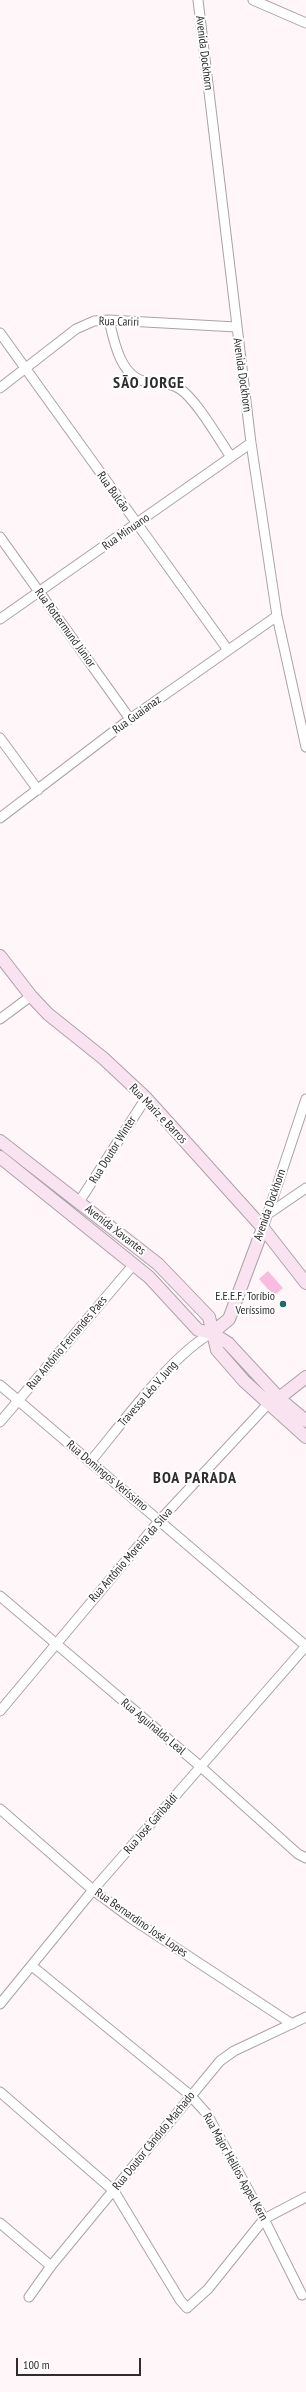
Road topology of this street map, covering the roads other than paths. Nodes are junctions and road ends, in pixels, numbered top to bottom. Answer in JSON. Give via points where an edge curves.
{"nodes":[{"id":1,"x":198,"y":0,"type":"edge"},
{"id":2,"x":253,"y":0,"type":"edge"},
{"id":3,"x":306,"y":23,"type":"edge"},
{"id":4,"x":109,"y":320,"type":"junction"},
{"id":5,"x":236,"y":327,"type":"junction"},
{"id":6,"x":0,"y":333,"type":"edge"},
{"id":7,"x":25,"y":369,"type":"junction"},
{"id":8,"x":0,"y":388,"type":"edge"},
{"id":9,"x":251,"y":443,"type":"junction"},
{"id":10,"x":231,"y":458,"type":"junction"},
{"id":11,"x":137,"y":525,"type":"junction"},
{"id":12,"x":0,"y":537,"type":"edge"},
{"id":13,"x":39,"y":592,"type":"junction"},
{"id":14,"x":277,"y":616,"type":"junction"},
{"id":15,"x":0,"y":619,"type":"edge"},
{"id":16,"x":228,"y":650,"type":"junction"},
{"id":17,"x":130,"y":719,"type":"junction"},
{"id":18,"x":0,"y":738,"type":"edge"},
{"id":19,"x":306,"y":747,"type":"edge"},
{"id":20,"x":38,"y":790,"type":"junction"},
{"id":21,"x":0,"y":818,"type":"edge"},
{"id":22,"x":0,"y":956,"type":"edge"},
{"id":23,"x":31,"y":996,"type":"junction"},
{"id":24,"x":0,"y":1019,"type":"edge"},
{"id":25,"x":146,"y":1098,"type":"junction"},
{"id":26,"x":306,"y":1099,"type":"edge"},
{"id":27,"x":0,"y":1141,"type":"edge"},
{"id":28,"x":0,"y":1157,"type":"edge"},
{"id":29,"x":306,"y":1188,"type":"edge"},
{"id":30,"x":80,"y":1202,"type":"junction"},
{"id":31,"x":268,"y":1214,"type":"junction"},
{"id":32,"x":263,"y":1228,"type":"junction"},
{"id":33,"x":134,"y":1264,"type":"junction"},
{"id":34,"x":306,"y":1282,"type":"edge"},
{"id":35,"x":233,"y":1310,"type":"junction"},
{"id":36,"x":210,"y":1317,"type":"junction"},
{"id":37,"x":212,"y":1333,"type":"junction"},
{"id":38,"x":306,"y":1377,"type":"edge"},
{"id":39,"x":0,"y":1385,"type":"edge"},
{"id":40,"x":280,"y":1399,"type":"junction"},
{"id":41,"x":18,"y":1401,"type":"junction"},
{"id":42,"x":268,"y":1404,"type":"junction"},
{"id":43,"x":306,"y":1421,"type":"edge"},
{"id":44,"x":0,"y":1422,"type":"edge"},
{"id":45,"x":306,"y":1437,"type":"edge"},
{"id":46,"x":90,"y":1462,"type":"junction"},
{"id":47,"x":160,"y":1520,"type":"junction"},
{"id":48,"x":0,"y":1596,"type":"edge"},
{"id":49,"x":56,"y":1644,"type":"junction"},
{"id":50,"x":306,"y":1646,"type":"edge"},
{"id":51,"x":0,"y":1711,"type":"edge"},
{"id":52,"x":201,"y":1767,"type":"junction"},
{"id":53,"x":0,"y":1809,"type":"edge"},
{"id":54,"x":306,"y":1858,"type":"edge"},
{"id":55,"x":93,"y":1890,"type":"junction"},
{"id":56,"x":32,"y":1966,"type":"junction"},
{"id":57,"x":0,"y":2004,"type":"edge"},
{"id":58,"x":306,"y":2017,"type":"edge"},
{"id":59,"x":292,"y":2024,"type":"junction"},
{"id":60,"x":0,"y":2092,"type":"edge"},
{"id":61,"x":190,"y":2095,"type":"junction"},
{"id":62,"x":114,"y":2191,"type":"junction"},
{"id":63,"x":306,"y":2198,"type":"edge"},
{"id":64,"x":264,"y":2219,"type":"junction"},
{"id":65,"x":0,"y":2223,"type":"edge"},
{"id":66,"x":51,"y":2266,"type":"junction"},
{"id":67,"x":302,"y":2295,"type":"dead end"},
{"id":68,"x":29,"y":2297,"type":"dead end"}],
"edges":[{"from":1,"to":5,"type":"street","name":"Avenida Dockhorn"},
{"from":2,"to":3,"type":"street"},
{"from":4,"to":5,"type":"street","name":"Rua Cariri"},
{"from":4,"to":7,"type":"street","name":"Rua Cariri","via":[[94,321],[76,329]]},
{"from":4,"to":10,"type":"street","via":[[114,341],[128,374],[138,380],[168,383],[181,390]]},
{"from":5,"to":9,"type":"street","name":"Avenida Dockhorn"},
{"from":6,"to":7,"type":"street","name":"Rua Bulcão"},
{"from":7,"to":8,"type":"street","name":"Rua Cariri"},
{"from":7,"to":11,"type":"street","name":"Rua Bulcão"},
{"from":9,"to":10,"type":"street","name":"Rua Minuano"},
{"from":9,"to":14,"type":"street","name":"Avenida Dockhorn"},
{"from":10,"to":11,"type":"street","name":"Rua Minuano"},
{"from":11,"to":13,"type":"street","name":"Rua Minuano"},
{"from":11,"to":16,"type":"street","name":"Rua Bulcão"},
{"from":12,"to":13,"type":"street","name":"Rua Rottermund Júnior"},
{"from":13,"to":15,"type":"street","name":"Rua Minuano"},
{"from":13,"to":17,"type":"street","name":"Rua Rottermund Júnior"},
{"from":14,"to":16,"type":"street","name":"Rua Guaianaz"},
{"from":14,"to":19,"type":"street","name":"Avenida Dockhorn"},
{"from":16,"to":17,"type":"street","name":"Rua Guaianaz"},
{"from":17,"to":20,"type":"street","name":"Rua Guaianaz"},
{"from":18,"to":20,"type":"street"},
{"from":20,"to":21,"type":"street","name":"Rua Guaianaz"},
{"from":22,"to":23,"type":"main road","name":"Rua Mariz e Barros"},
{"from":23,"to":24,"type":"street"},
{"from":23,"to":25,"type":"main road","name":"Rua Mariz e Barros","via":[[48,1014],[103,1058]]},
{"from":25,"to":30,"type":"street","name":"Rua Doutor Winter"},
{"from":25,"to":32,"type":"main road","name":"Rua Mariz e Barros"},
{"from":26,"to":31,"type":"street","name":"Avenida Dockhorn"},
{"from":27,"to":30,"type":"main road","name":"Avenida Xavantes"},
{"from":28,"to":33,"type":"main road","name":"Avenida Xavantes"},
{"from":29,"to":31,"type":"street"},
{"from":30,"to":36,"type":"main road","name":"Avenida Xavantes","via":[[158,1264]]},
{"from":31,"to":32,"type":"street","name":"Avenida Dockhorn"},
{"from":32,"to":34,"type":"main road","name":"Rua Mariz e Barros"},
{"from":32,"to":35,"type":"main road","name":"Avenida Dockhorn"},
{"from":33,"to":37,"type":"main road","name":"Avenida Xavantes","via":[[198,1330]]},
{"from":33,"to":41,"type":"street","name":"Rua Antônio Fernandes Paes"},
{"from":35,"to":36,"type":"main road","via":[[224,1315]]},
{"from":35,"to":37,"type":"main road","name":"Avenida Dockhorn","via":[[229,1319]]},
{"from":36,"to":37,"type":"main road"},
{"from":37,"to":40,"type":"main road","name":"Avenida Xavantes","via":[[228,1343]]},
{"from":37,"to":42,"type":"main road","via":[[217,1350]]},
{"from":37,"to":46,"type":"street","name":"Travessa Léo V. Jung","via":[[200,1339],[164,1374]]},
{"from":38,"to":40,"type":"main road"},
{"from":39,"to":41,"type":"street","name":"Rua Domingos Veríssimo"},
{"from":40,"to":42,"type":"main road"},
{"from":40,"to":43,"type":"main road","name":"Avenida Xavantes"},
{"from":41,"to":44,"type":"street","name":"Rua Antônio Fernandes Paes"},
{"from":41,"to":46,"type":"street","name":"Rua Domingos Veríssimo"},
{"from":42,"to":45,"type":"main road"},
{"from":42,"to":47,"type":"street","name":"Rua Antônio Moreira da Silva"},
{"from":46,"to":47,"type":"street","name":"Rua Domingos Veríssimo"},
{"from":47,"to":49,"type":"street","name":"Rua Antônio Moreira da Silva"},
{"from":47,"to":50,"type":"street","name":"Rua Domingos Veríssimo"},
{"from":48,"to":49,"type":"street","name":"Rua Aguinaldo Leal"},
{"from":49,"to":51,"type":"street","name":"Rua Antônio Moreira da Silva"},
{"from":49,"to":52,"type":"street","name":"Rua Aguinaldo Leal"},
{"from":50,"to":52,"type":"street","name":"Rua José Garibaldi"},
{"from":52,"to":54,"type":"street","name":"Rua Aguinaldo Leal","via":[[298,1854]]},
{"from":52,"to":55,"type":"street","name":"Rua José Garibaldi"},
{"from":53,"to":55,"type":"street","name":"Rua Bernardino José Lopes"},
{"from":55,"to":56,"type":"street","name":"Rua José Garibaldi"},
{"from":55,"to":59,"type":"street","name":"Rua Bernardino José Lopes"},
{"from":56,"to":57,"type":"street","name":"Rua José Garibaldi"},
{"from":56,"to":61,"type":"street","name":"Rua Major Hellios Appel Kern"},
{"from":58,"to":59,"type":"street","name":"Rua Doutor Cândido Machado"},
{"from":59,"to":61,"type":"street","name":"Rua Doutor Cândido Machado","via":[[229,2054]]},
{"from":60,"to":62,"type":"street"},
{"from":61,"to":62,"type":"street","name":"Rua Doutor Cândido Machado"},
{"from":61,"to":64,"type":"street","name":"Rua Major Hellios Appel Kern","via":[[207,2114]]},
{"from":62,"to":64,"type":"street","via":[[187,2308],[204,2293]]},
{"from":62,"to":66,"type":"street","name":"Rua Doutor Cândido Machado"},
{"from":63,"to":64,"type":"street"},
{"from":64,"to":67,"type":"street","name":"Rua Major Hellios Appel Kern"},
{"from":65,"to":66,"type":"street"},
{"from":66,"to":68,"type":"street","name":"Rua Doutor Cândido Machado"}]}
